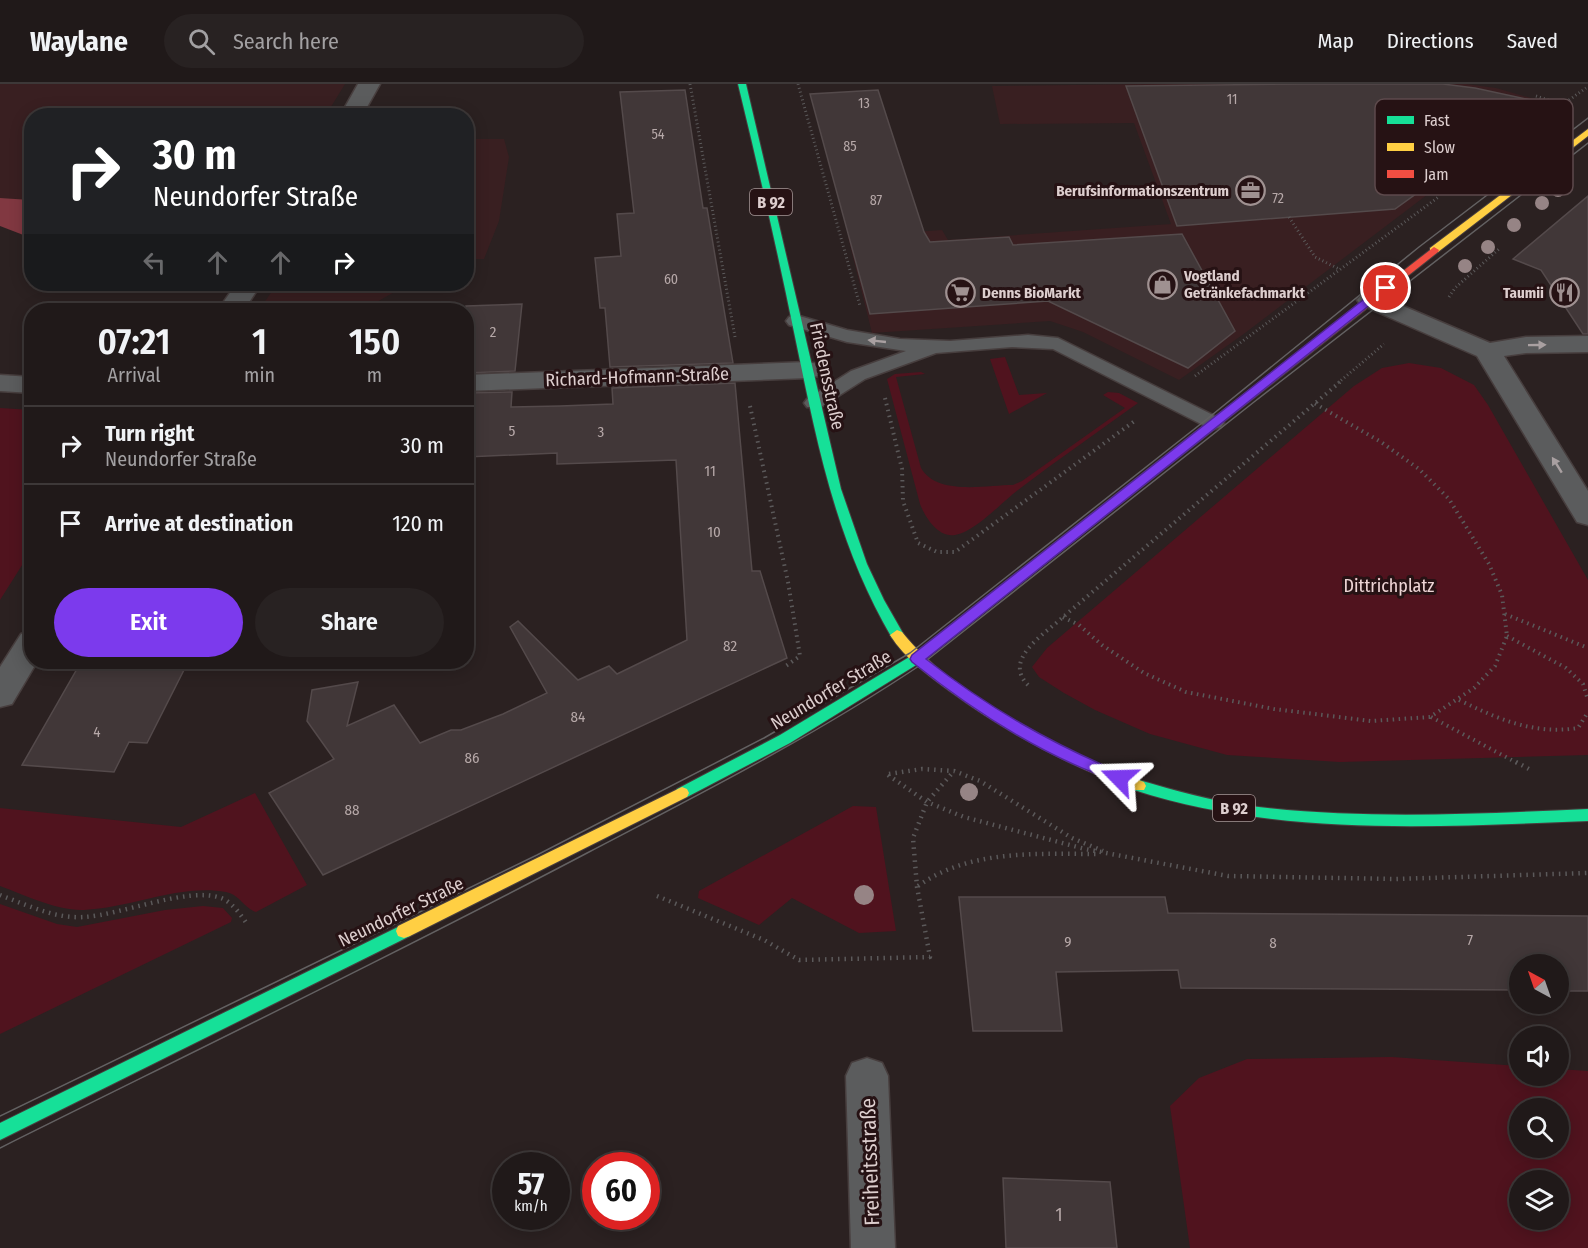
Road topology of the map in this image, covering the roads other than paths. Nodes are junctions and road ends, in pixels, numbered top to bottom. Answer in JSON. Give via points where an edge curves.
{"nodes":[{"id":1,"x":369,"y":84,"type":"edge"},
{"id":2,"x":742,"y":84,"type":"edge"},
{"id":3,"x":356,"y":108,"type":"edge"},
{"id":4,"x":1588,"y":132,"type":"edge"},
{"id":5,"x":1573,"y":144,"type":"edge"},
{"id":6,"x":1506,"y":195,"type":"edge"},
{"id":7,"x":1370,"y":300,"type":"junction"},
{"id":8,"x":796,"y":321,"type":"junction"},
{"id":9,"x":1588,"y":345,"type":"edge"},
{"id":10,"x":936,"y":347,"type":"junction"},
{"id":11,"x":1487,"y":351,"type":"junction"},
{"id":12,"x":808,"y":370,"type":"junction"},
{"id":13,"x":0,"y":383,"type":"edge"},
{"id":14,"x":474,"y":383,"type":"edge"},
{"id":15,"x":24,"y":384,"type":"edge"},
{"id":16,"x":814,"y":402,"type":"junction"},
{"id":17,"x":1214,"y":423,"type":"junction"},
{"id":18,"x":1588,"y":515,"type":"edge"},
{"id":19,"x":24,"y":655,"type":"edge"},
{"id":20,"x":916,"y":659,"type":"junction"},
{"id":21,"x":0,"y":694,"type":"edge"},
{"id":22,"x":1588,"y":815,"type":"edge"},
{"id":23,"x":867,"y":1076,"type":"dead end"},
{"id":24,"x":0,"y":1132,"type":"edge"},
{"id":25,"x":873,"y":1248,"type":"edge"}],
"edges":[{"from":1,"to":3,"type":"street"},
{"from":2,"to":8,"type":"street","name":"Friedensstraße","number":"B 92"},
{"from":4,"to":5,"type":"street","name":"Neundorfer Straße"},
{"from":6,"to":7,"type":"street","name":"Neundorfer Straße"},
{"from":7,"to":11,"type":"street"},
{"from":7,"to":17,"type":"street","name":"Neundorfer Straße"},
{"from":10,"to":8,"type":"lane","one_way":true,"via":[[846,337]]},
{"from":8,"to":12,"type":"street","name":"Friedensstraße","number":"B 92"},
{"from":11,"to":9,"type":"street","one_way":true,"via":[[1526,345]]},
{"from":10,"to":16,"type":"lane","via":[[858,375]]},
{"from":10,"to":17,"type":"lane","via":[[1039,339],[1058,344]]},
{"from":18,"to":11,"type":"street","one_way":true},
{"from":12,"to":14,"type":"street","name":"Richard-Hofmann-Straße"},
{"from":12,"to":16,"type":"street","name":"Friedensstraße","number":"B 92"},
{"from":13,"to":15,"type":"street"},
{"from":16,"to":20,"type":"street","name":"Friedensstraße","number":"B 92","via":[[849,537],[868,587],[888,625]]},
{"from":17,"to":20,"type":"street","name":"Neundorfer Straße"},
{"from":19,"to":21,"type":"street"},
{"from":20,"to":22,"type":"street","number":"B 92","via":[[1006,723],[1066,755],[1141,787],[1194,801],[1327,819]]},
{"from":20,"to":24,"type":"street","name":"Neundorfer Straße","via":[[832,714],[740,764]]},
{"from":23,"to":25,"type":"street","name":"Freiheitsstraße"}]}
